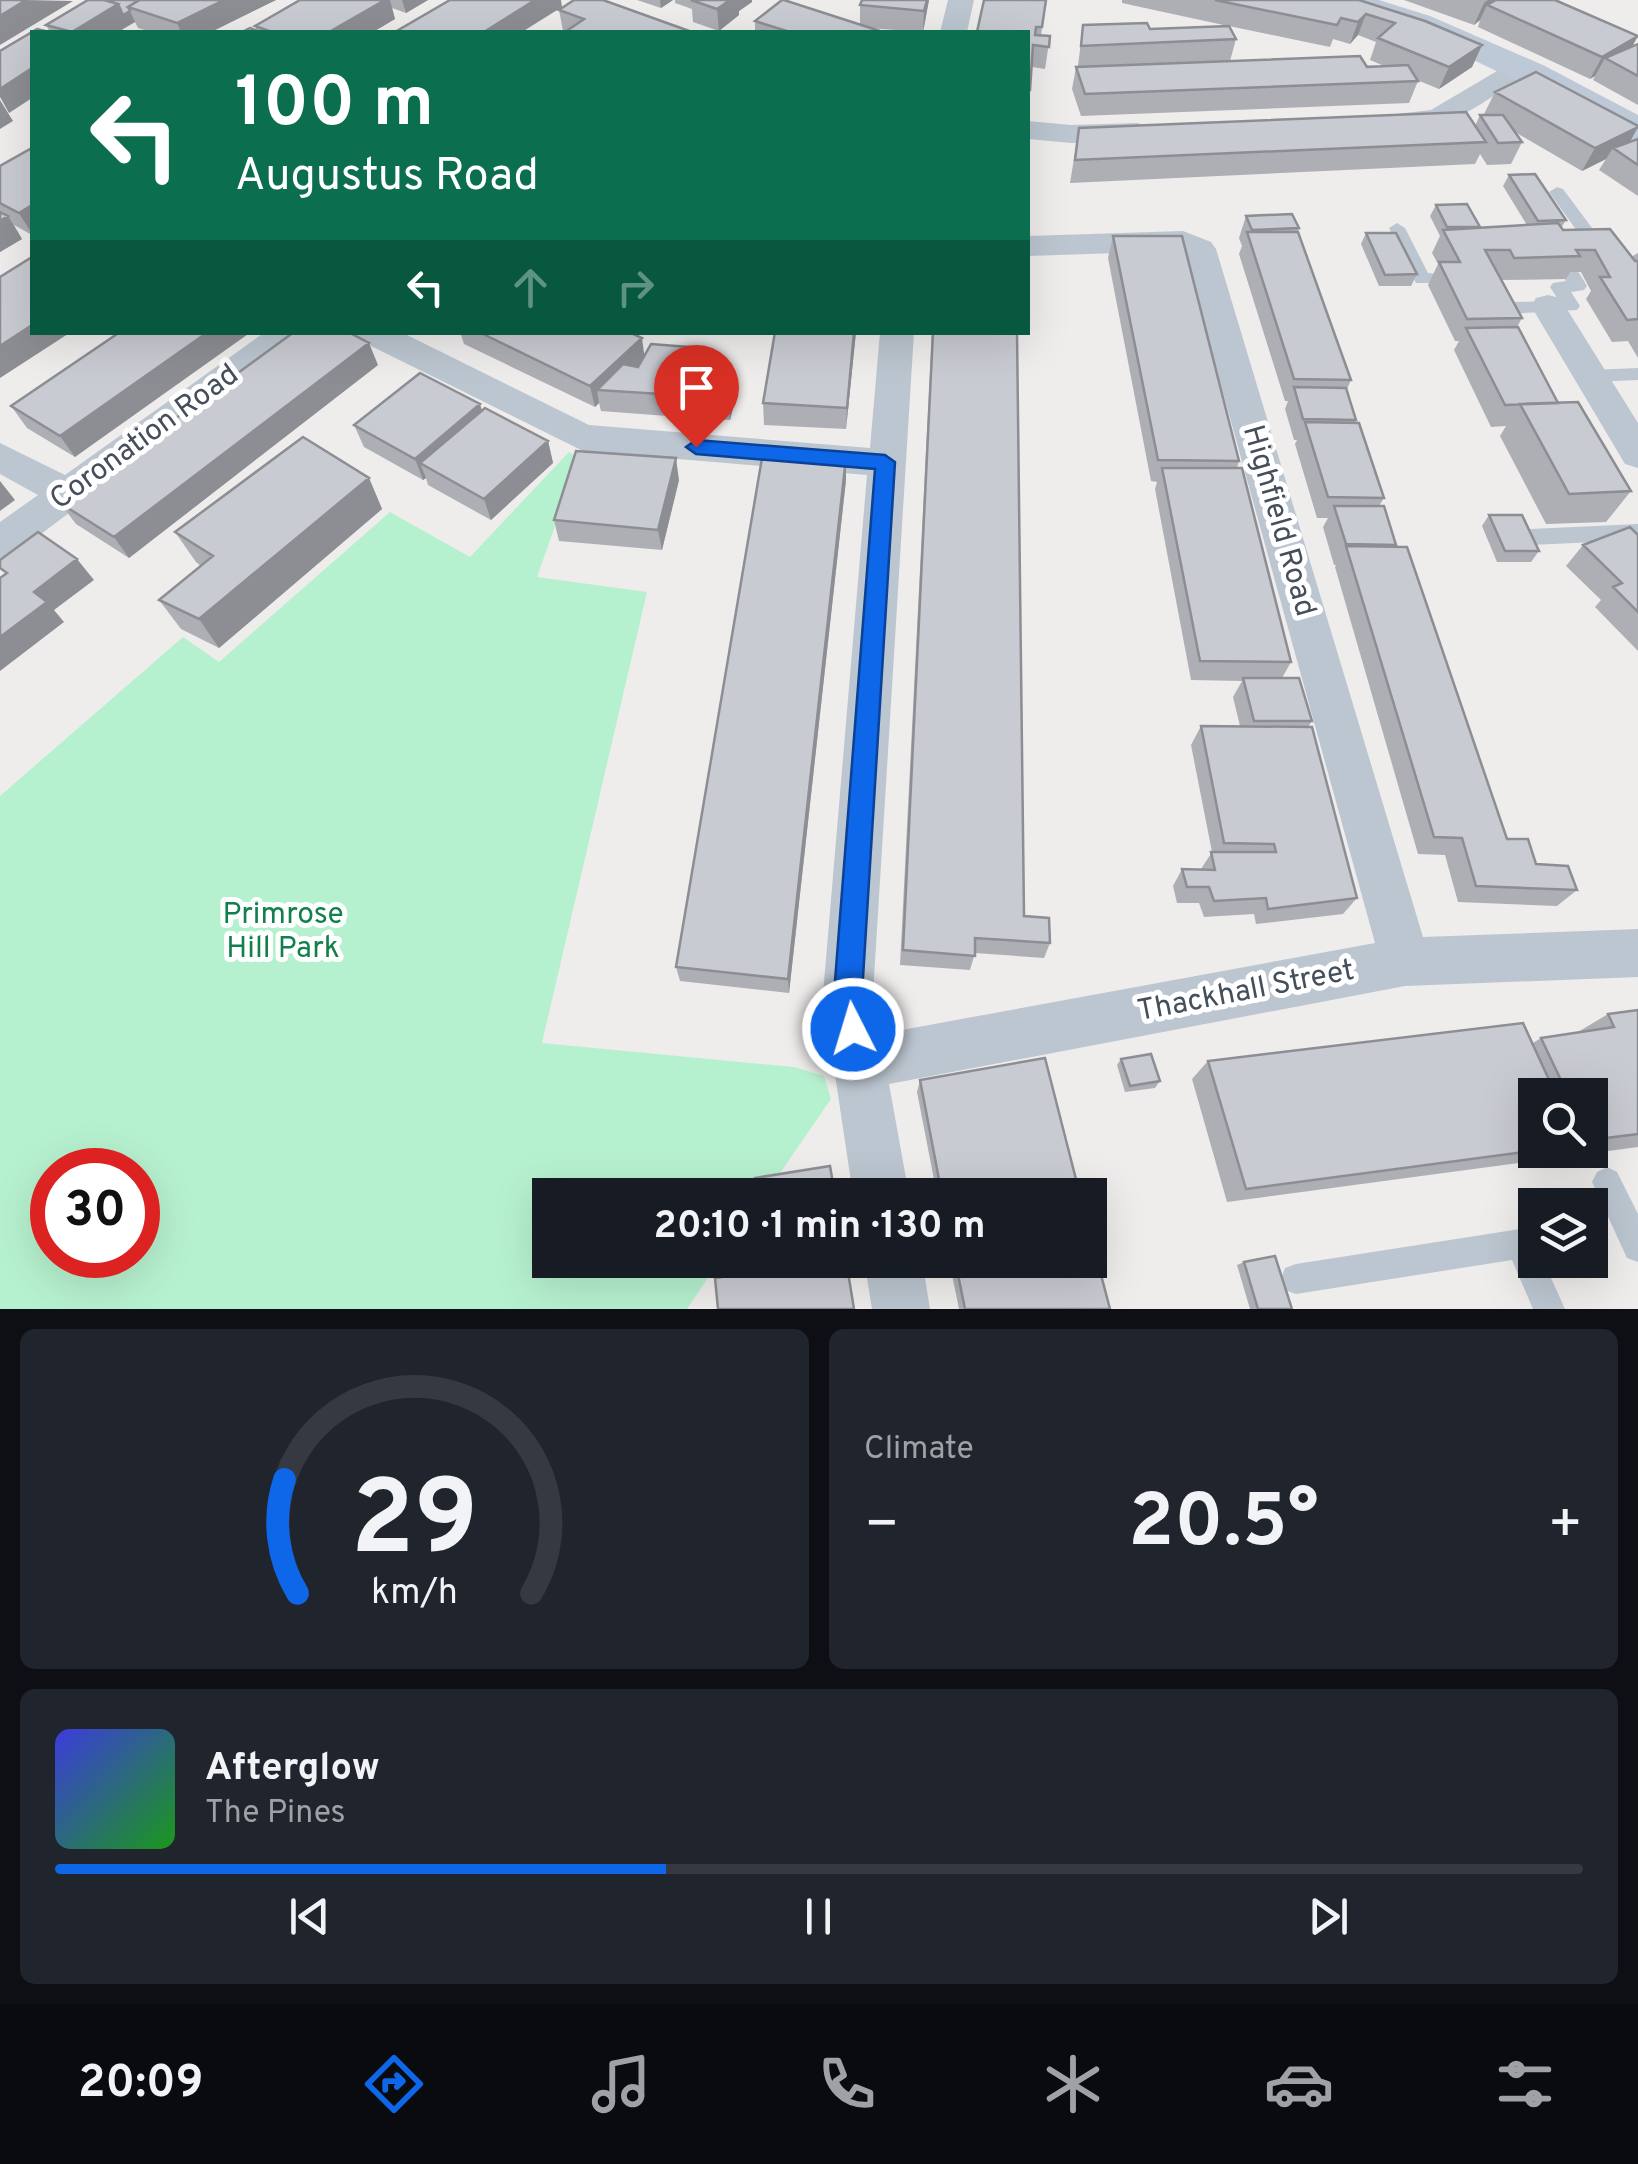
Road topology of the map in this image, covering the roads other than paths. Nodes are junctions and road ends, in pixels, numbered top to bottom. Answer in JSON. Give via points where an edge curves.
{"nodes":[{"id":1,"x":961,"y":0,"type":"edge"},
{"id":2,"x":1340,"y":0,"type":"edge"},
{"id":3,"x":954,"y":30,"type":"edge"},
{"id":4,"x":1519,"y":66,"type":"junction"},
{"id":5,"x":1356,"y":123,"type":"edge"},
{"id":6,"x":1030,"y":130,"type":"edge"},
{"id":7,"x":1162,"y":131,"type":"edge"},
{"id":8,"x":1638,"y":131,"type":"edge"},
{"id":9,"x":1557,"y":192,"type":"dead end"},
{"id":10,"x":1397,"y":228,"type":"dead end"},
{"id":11,"x":1030,"y":246,"type":"edge"},
{"id":12,"x":1557,"y":252,"type":"edge"},
{"id":13,"x":1570,"y":272,"type":"edge"},
{"id":14,"x":1446,"y":279,"type":"edge"},
{"id":15,"x":1476,"y":279,"type":"edge"},
{"id":16,"x":1548,"y":306,"type":"junction"},
{"id":17,"x":286,"y":335,"type":"edge"},
{"id":18,"x":377,"y":335,"type":"edge"},
{"id":19,"x":897,"y":335,"type":"edge"},
{"id":20,"x":1638,"y":374,"type":"edge"},
{"id":21,"x":1591,"y":376,"type":"junction"},
{"id":22,"x":1638,"y":454,"type":"edge"},
{"id":23,"x":0,"y":457,"type":"edge"},
{"id":24,"x":885,"y":462,"type":"junction"},
{"id":25,"x":67,"y":494,"type":"junction"},
{"id":26,"x":1638,"y":532,"type":"edge"},
{"id":27,"x":1530,"y":537,"type":"edge"},
{"id":28,"x":0,"y":543,"type":"edge"},
{"id":29,"x":1638,"y":953,"type":"edge"},
{"id":30,"x":1405,"y":962,"type":"junction"},
{"id":31,"x":858,"y":1064,"type":"junction"},
{"id":32,"x":878,"y":1178,"type":"edge"},
{"id":33,"x":1607,"y":1182,"type":"dead end"},
{"id":34,"x":1638,"y":1247,"type":"edge"},
{"id":35,"x":895,"y":1278,"type":"edge"},
{"id":36,"x":1296,"y":1279,"type":"dead end"},
{"id":37,"x":901,"y":1309,"type":"edge"},
{"id":38,"x":1549,"y":1309,"type":"edge"}],
"edges":[{"from":1,"to":3,"type":"street"},
{"from":2,"to":4,"type":"main road"},
{"from":4,"to":5,"type":"street","via":[[1438,118]]},
{"from":4,"to":8,"type":"main road"},
{"from":6,"to":7,"type":"street"},
{"from":9,"to":12,"type":"lane","via":[[1589,236],[1548,238]]},
{"from":10,"to":14,"type":"lane","via":[[1422,279]]},
{"from":11,"to":30,"type":"street","name":"Highfield Road","via":[[1183,242],[1200,249]]},
{"from":13,"to":16,"type":"lane","via":[[1578,286],[1560,286],[1571,306]]},
{"from":15,"to":16,"type":"lane","via":[[1490,278],[1508,308]]},
{"from":16,"to":21,"type":"street"},
{"from":17,"to":25,"type":"street","name":"Coronation Road"},
{"from":18,"to":24,"type":"street","via":[[582,438]]},
{"from":19,"to":24,"type":"street"},
{"from":20,"to":21,"type":"lane"},
{"from":21,"to":22,"type":"street"},
{"from":23,"to":25,"type":"street"},
{"from":24,"to":31,"type":"street","via":[[848,994]]},
{"from":25,"to":28,"type":"street","name":"Coronation Road"},
{"from":26,"to":27,"type":"lane"},
{"from":29,"to":30,"type":"street","name":"Thackhall Street"},
{"from":30,"to":31,"type":"street","name":"Thackhall Street"},
{"from":31,"to":32,"type":"street"},
{"from":33,"to":34,"type":"lane"},
{"from":35,"to":37,"type":"street"},
{"from":36,"to":38,"type":"lane","via":[[1520,1244]]}]}
